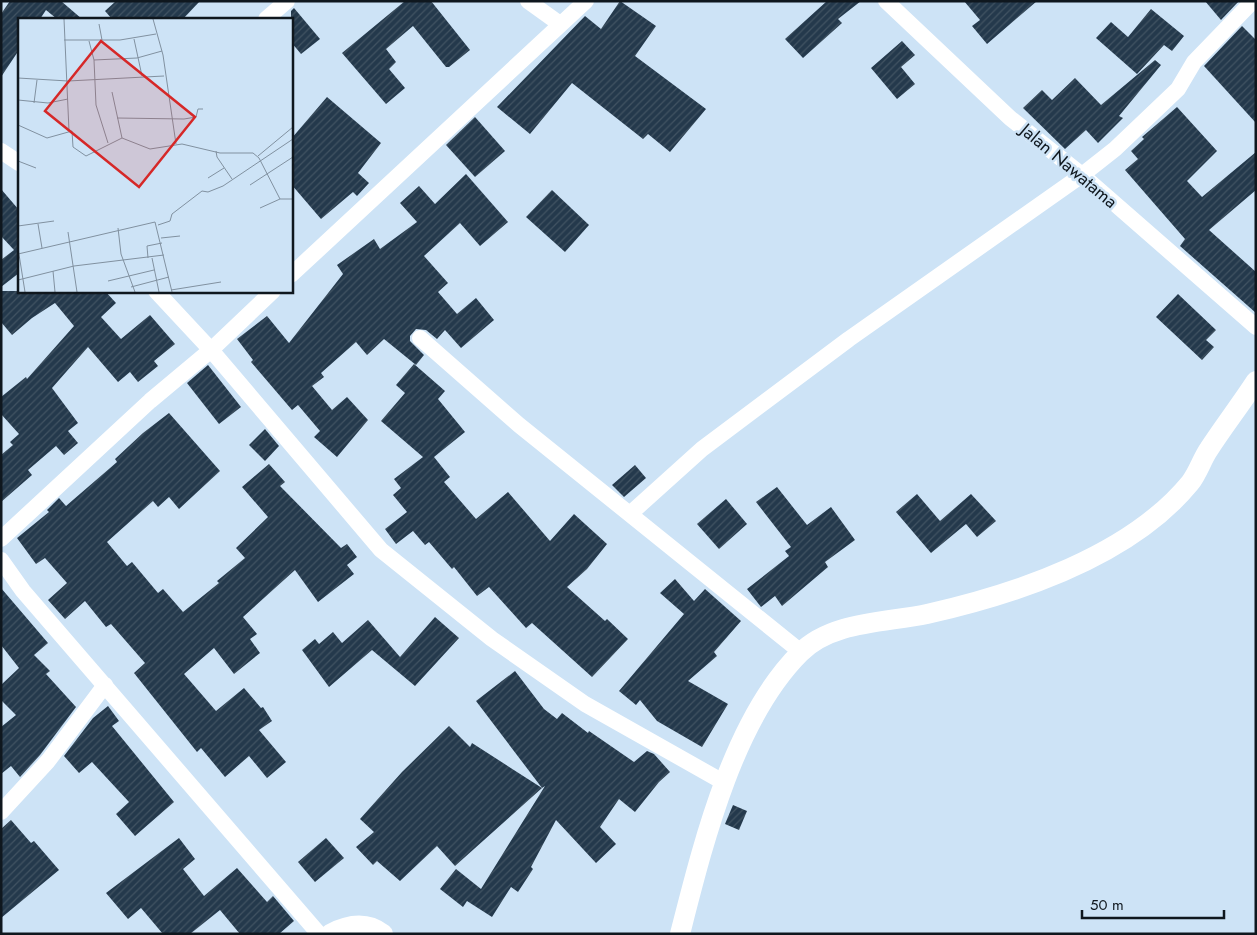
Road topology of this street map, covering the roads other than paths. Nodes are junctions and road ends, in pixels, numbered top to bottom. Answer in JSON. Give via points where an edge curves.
{"nodes":[{"id":1,"x":287,"y":1,"type":"edge"},
{"id":2,"x":528,"y":1,"type":"edge"},
{"id":3,"x":586,"y":1,"type":"edge"},
{"id":4,"x":886,"y":1,"type":"edge"},
{"id":5,"x":1253,"y":1,"type":"edge"},
{"id":6,"x":267,"y":18,"type":"edge"},
{"id":7,"x":560,"y":24,"type":"junction"},
{"id":8,"x":1,"y":150,"type":"edge"},
{"id":9,"x":18,"y":162,"type":"edge"},
{"id":10,"x":1082,"y":175,"type":"junction"},
{"id":11,"x":292,"y":274,"type":"edge"},
{"id":12,"x":157,"y":292,"type":"edge"},
{"id":13,"x":272,"y":292,"type":"edge"},
{"id":14,"x":1256,"y":327,"type":"edge"},
{"id":15,"x":420,"y":338,"type":"dead end"},
{"id":16,"x":211,"y":350,"type":"junction"},
{"id":17,"x":1256,"y":380,"type":"edge"},
{"id":18,"x":631,"y":514,"type":"junction"},
{"id":19,"x":1,"y":539,"type":"edge"},
{"id":20,"x":1,"y":560,"type":"edge"},
{"id":21,"x":801,"y":652,"type":"junction"},
{"id":22,"x":105,"y":685,"type":"junction"},
{"id":23,"x":725,"y":783,"type":"junction"},
{"id":24,"x":1,"y":812,"type":"edge"},
{"id":25,"x":319,"y":934,"type":"edge"},
{"id":26,"x":330,"y":934,"type":"edge"},
{"id":27,"x":383,"y":934,"type":"edge"},
{"id":28,"x":680,"y":934,"type":"edge"}],
"edges":[{"from":1,"to":6,"type":"street"},
{"from":2,"to":7,"type":"street"},
{"from":3,"to":7,"type":"street"},
{"from":4,"to":10,"type":"street","name":"Jalan Nawatama","via":[[1010,118]]},
{"from":5,"to":10,"type":"street","via":[[1194,62],[1178,89],[1115,149]]},
{"from":7,"to":11,"type":"street"},
{"from":8,"to":9,"type":"street"},
{"from":10,"to":14,"type":"street","name":"Jalan Nawatama"},
{"from":10,"to":18,"type":"street","via":[[849,339],[702,449]]},
{"from":12,"to":16,"type":"street"},
{"from":13,"to":16,"type":"street"},
{"from":15,"to":18,"type":"street","via":[[519,425]]},
{"from":16,"to":19,"type":"street","via":[[150,401]]},
{"from":16,"to":23,"type":"street","via":[[381,550],[426,588],[585,704]]},
{"from":17,"to":21,"type":"street","via":[[1207,452],[1191,482],[1156,517],[1098,554],[1023,588],[959,607],[827,634]]},
{"from":18,"to":21,"type":"street"},
{"from":20,"to":22,"type":"street","via":[[23,591]]},
{"from":21,"to":23,"type":"street","via":[[768,694]]},
{"from":22,"to":24,"type":"street","via":[[48,761]]},
{"from":22,"to":25,"type":"street"},
{"from":23,"to":28,"type":"street"},
{"from":26,"to":27,"type":"street","via":[[352,925],[376,929]]}]}
